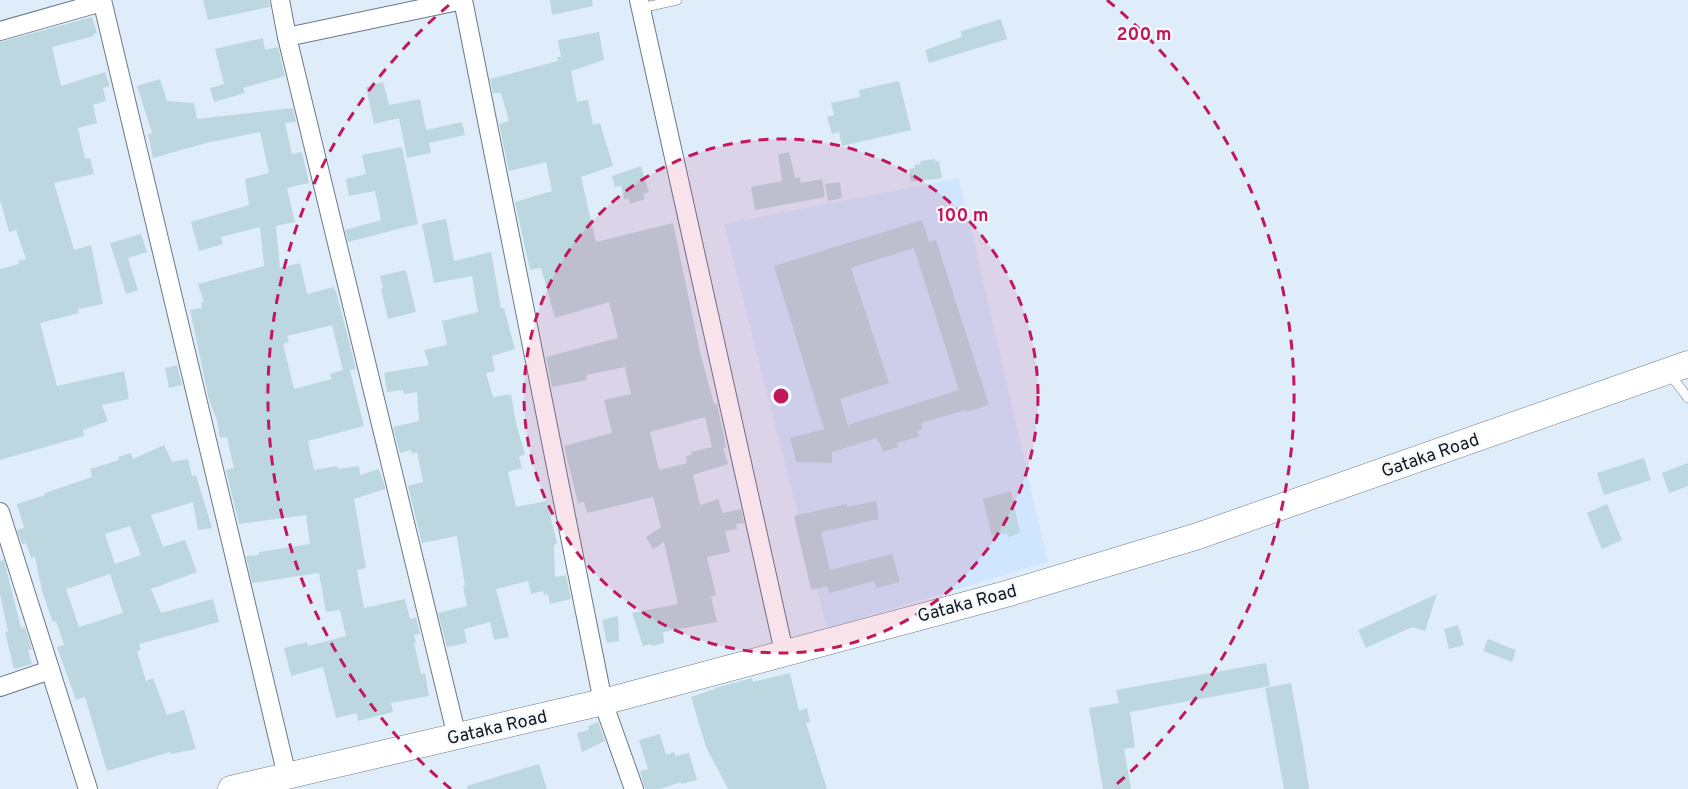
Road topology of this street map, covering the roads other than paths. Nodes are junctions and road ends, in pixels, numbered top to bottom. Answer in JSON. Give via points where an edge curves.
{"nodes":[{"id":1,"x":280,"y":0,"type":"edge"},
{"id":2,"x":463,"y":0,"type":"edge"},
{"id":3,"x":677,"y":0,"type":"edge"},
{"id":4,"x":102,"y":1,"type":"edge"},
{"id":5,"x":640,"y":4,"type":"edge"},
{"id":6,"x":0,"y":31,"type":"edge"},
{"id":7,"x":287,"y":37,"type":"junction"},
{"id":8,"x":1678,"y":367,"type":"edge"},
{"id":9,"x":1688,"y":398,"type":"edge"},
{"id":10,"x":1,"y":516,"type":"edge"},
{"id":11,"x":784,"y":652,"type":"junction"},
{"id":12,"x":50,"y":670,"type":"junction"},
{"id":13,"x":0,"y":687,"type":"edge"},
{"id":14,"x":603,"y":702,"type":"junction"},
{"id":15,"x":457,"y":737,"type":"junction"},
{"id":16,"x":287,"y":776,"type":"junction"},
{"id":17,"x":88,"y":789,"type":"edge"},
{"id":18,"x":231,"y":789,"type":"edge"},
{"id":19,"x":634,"y":789,"type":"edge"}],
"edges":[{"from":1,"to":7,"type":"street"},
{"from":2,"to":7,"type":"street"},
{"from":2,"to":14,"type":"street"},
{"from":3,"to":5,"type":"lane"},
{"from":4,"to":6,"type":"street"},
{"from":4,"to":16,"type":"street"},
{"from":5,"to":11,"type":"street"},
{"from":7,"to":15,"type":"street"},
{"from":8,"to":9,"type":"lane"},
{"from":8,"to":11,"type":"street","name":"Gataka Road","via":[[1198,536],[1006,594]]},
{"from":10,"to":12,"type":"street"},
{"from":11,"to":14,"type":"street","name":"Gataka Road"},
{"from":12,"to":13,"type":"street"},
{"from":12,"to":17,"type":"street"},
{"from":14,"to":15,"type":"street","name":"Gataka Road"},
{"from":14,"to":19,"type":"street"},
{"from":15,"to":16,"type":"street","name":"Gataka Road"},
{"from":16,"to":18,"type":"street","name":"Gataka Road"}]}
